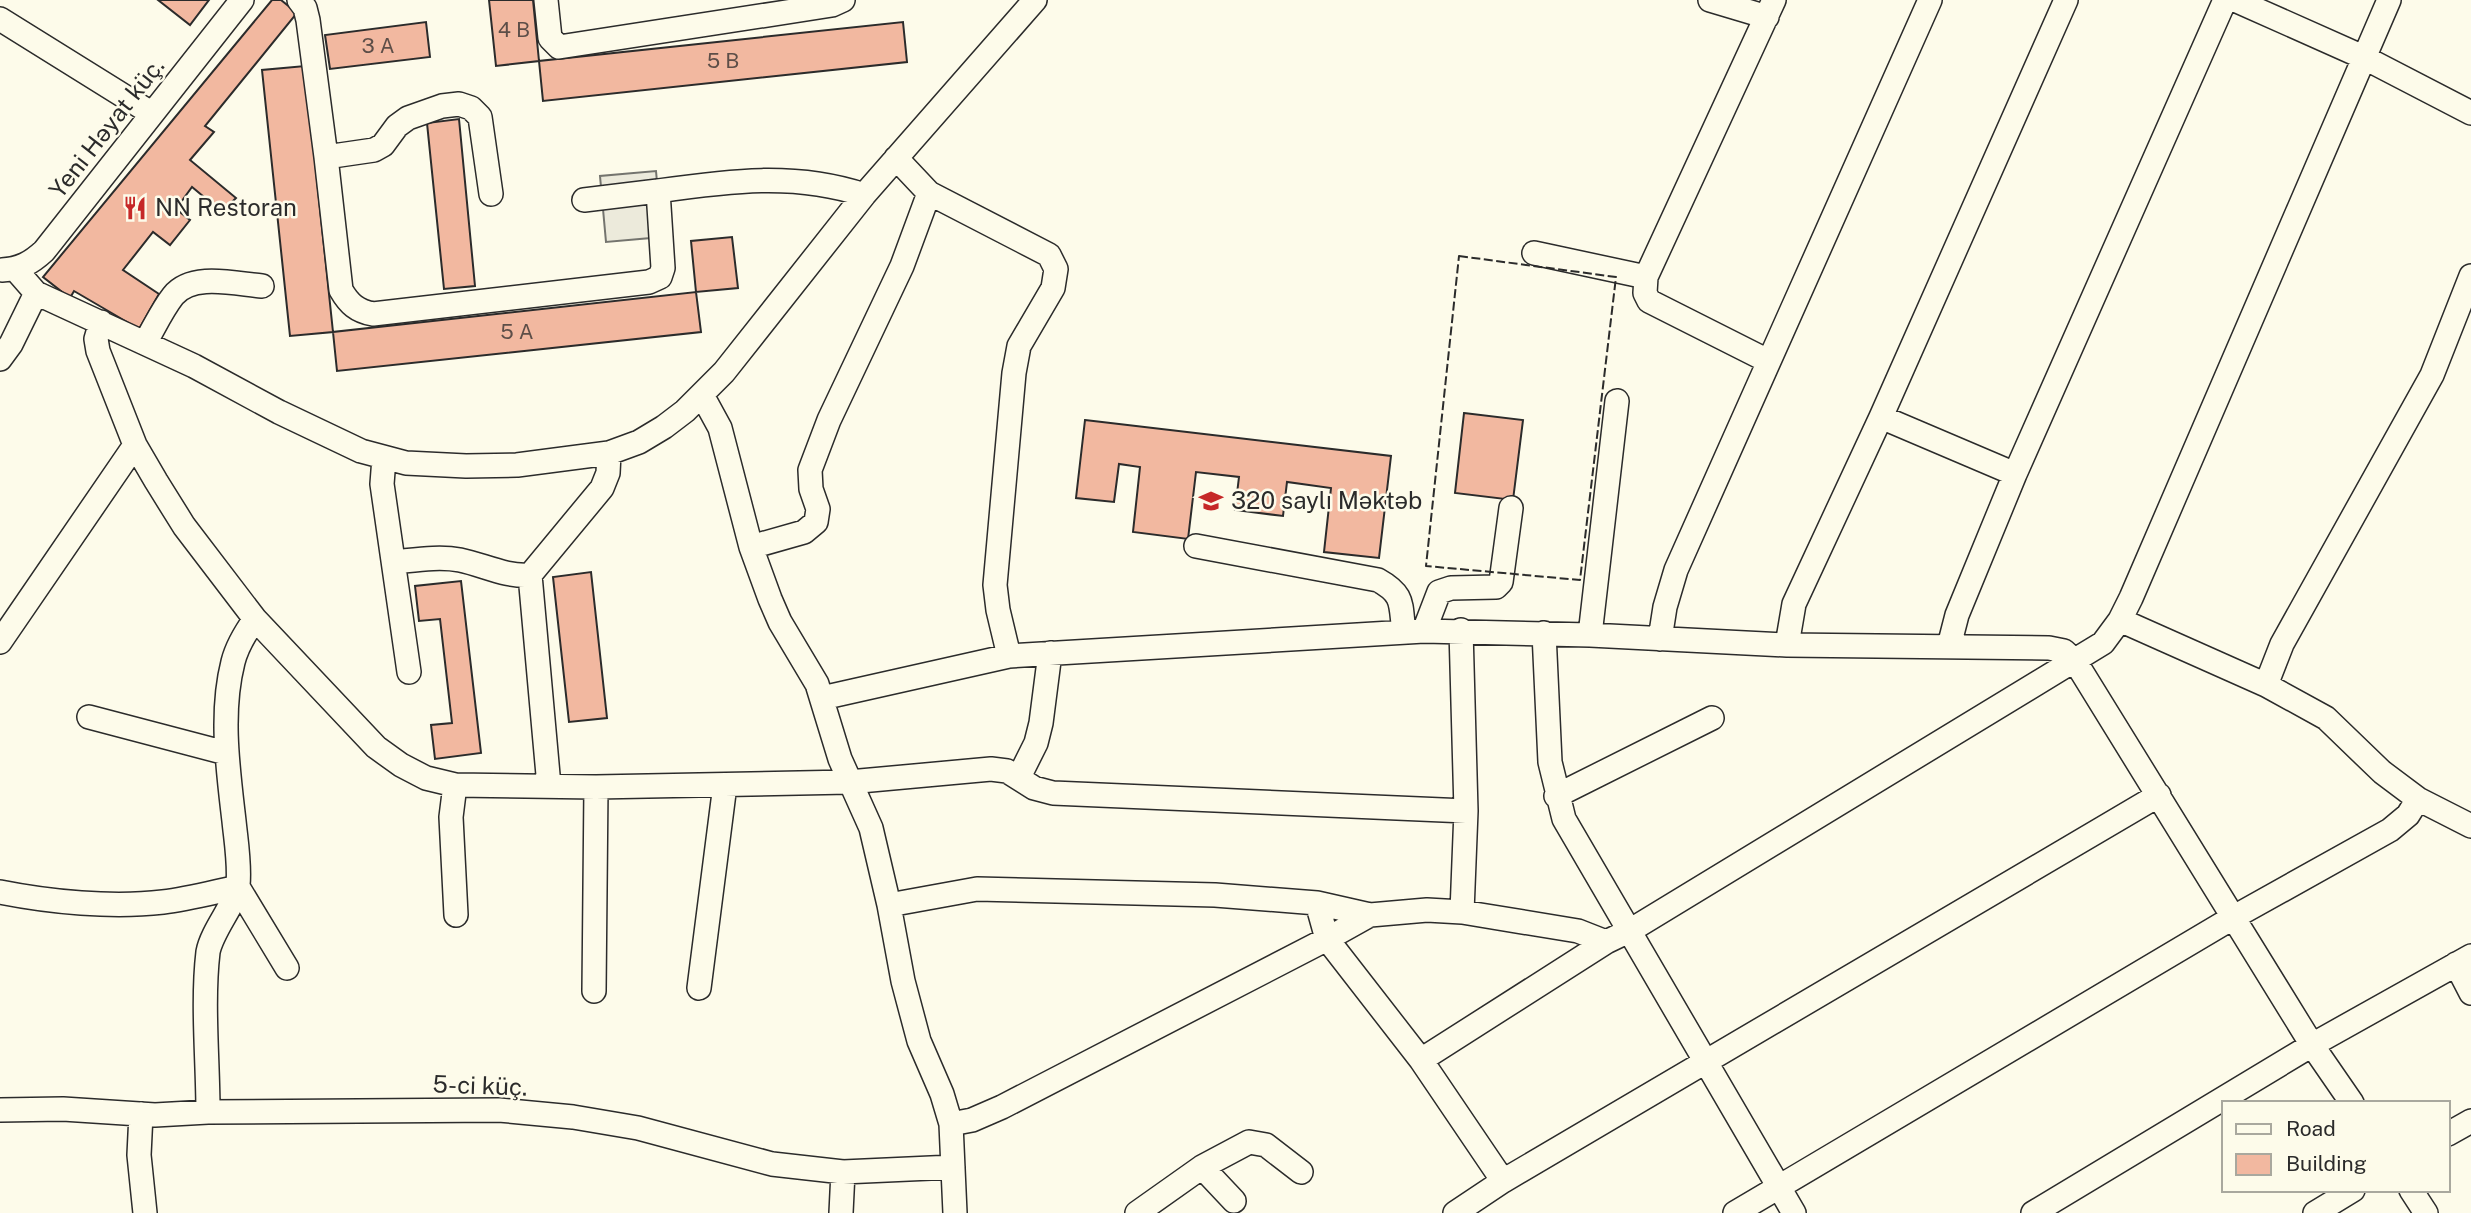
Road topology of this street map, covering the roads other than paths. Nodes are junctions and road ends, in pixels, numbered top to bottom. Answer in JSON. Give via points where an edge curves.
{"nodes":[{"id":1,"x":242,"y":0,"type":"edge"},
{"id":2,"x":299,"y":0,"type":"edge"},
{"id":3,"x":546,"y":0,"type":"edge"},
{"id":4,"x":843,"y":0,"type":"edge"},
{"id":5,"x":1035,"y":0,"type":"edge"},
{"id":6,"x":1710,"y":0,"type":"edge"},
{"id":7,"x":1930,"y":0,"type":"edge"},
{"id":8,"x":2066,"y":0,"type":"edge"},
{"id":9,"x":2225,"y":0,"type":"edge"},
{"id":10,"x":2235,"y":0,"type":"edge"},
{"id":11,"x":2389,"y":0,"type":"edge"},
{"id":12,"x":1770,"y":8,"type":"edge"},
{"id":13,"x":0,"y":19,"type":"edge"},
{"id":14,"x":2363,"y":57,"type":"junction"},
{"id":15,"x":151,"y":113,"type":"junction"},
{"id":16,"x":2471,"y":113,"type":"edge"},
{"id":17,"x":327,"y":157,"type":"junction"},
{"id":18,"x":896,"y":158,"type":"junction"},
{"id":19,"x":658,"y":191,"type":"junction"},
{"id":20,"x":929,"y":193,"type":"junction"},
{"id":21,"x":491,"y":194,"type":"dead end"},
{"id":22,"x":864,"y":195,"type":"junction"},
{"id":23,"x":584,"y":200,"type":"dead end"},
{"id":24,"x":1534,"y":253,"type":"dead end"},
{"id":25,"x":7,"y":270,"type":"edge"},
{"id":26,"x":2471,"y":276,"type":"edge"},
{"id":27,"x":1646,"y":277,"type":"junction"},
{"id":28,"x":262,"y":286,"type":"dead end"},
{"id":29,"x":36,"y":293,"type":"junction"},
{"id":30,"x":101,"y":322,"type":"junction"},
{"id":31,"x":145,"y":343,"type":"junction"},
{"id":32,"x":0,"y":359,"type":"edge"},
{"id":33,"x":1768,"y":361,"type":"junction"},
{"id":34,"x":702,"y":395,"type":"junction"},
{"id":35,"x":1617,"y":401,"type":"dead end"},
{"id":36,"x":1881,"y":417,"type":"junction"},
{"id":37,"x":135,"y":445,"type":"junction"},
{"id":38,"x":609,"y":453,"type":"junction"},
{"id":39,"x":384,"y":458,"type":"junction"},
{"id":40,"x":2015,"y":474,"type":"junction"},
{"id":41,"x":1511,"y":508,"type":"dead end"},
{"id":42,"x":1196,"y":546,"type":"dead end"},
{"id":43,"x":751,"y":547,"type":"junction"},
{"id":44,"x":394,"y":562,"type":"junction"},
{"id":45,"x":530,"y":575,"type":"junction"},
{"id":46,"x":255,"y":620,"type":"junction"},
{"id":47,"x":2120,"y":620,"type":"junction"},
{"id":48,"x":1461,"y":630,"type":"junction"},
{"id":49,"x":1414,"y":631,"type":"junction"},
{"id":50,"x":1544,"y":633,"type":"junction"},
{"id":51,"x":1590,"y":635,"type":"junction"},
{"id":52,"x":1660,"y":639,"type":"junction"},
{"id":53,"x":0,"y":642,"type":"edge"},
{"id":54,"x":1787,"y":645,"type":"junction"},
{"id":55,"x":1949,"y":646,"type":"junction"},
{"id":56,"x":1050,"y":653,"type":"junction"},
{"id":57,"x":1009,"y":656,"type":"junction"},
{"id":58,"x":2076,"y":661,"type":"junction"},
{"id":59,"x":409,"y":672,"type":"dead end"},
{"id":60,"x":2266,"y":685,"type":"junction"},
{"id":61,"x":822,"y":698,"type":"junction"},
{"id":62,"x":89,"y":717,"type":"dead end"},
{"id":63,"x":1712,"y":718,"type":"dead end"},
{"id":64,"x":226,"y":753,"type":"junction"},
{"id":65,"x":1019,"y":777,"type":"junction"},
{"id":66,"x":849,"y":782,"type":"junction"},
{"id":67,"x":455,"y":785,"type":"junction"},
{"id":68,"x":725,"y":785,"type":"junction"},
{"id":69,"x":549,"y":786,"type":"junction"},
{"id":70,"x":596,"y":788,"type":"junction"},
{"id":71,"x":2159,"y":794,"type":"junction"},
{"id":72,"x":1556,"y":796,"type":"junction"},
{"id":73,"x":2418,"y":799,"type":"junction"},
{"id":74,"x":1465,"y":811,"type":"junction"},
{"id":75,"x":2471,"y":826,"type":"edge"},
{"id":76,"x":239,"y":887,"type":"junction"},
{"id":77,"x":0,"y":892,"type":"edge"},
{"id":78,"x":1317,"y":903,"type":"junction"},
{"id":79,"x":889,"y":905,"type":"junction"},
{"id":80,"x":1462,"y":912,"type":"junction"},
{"id":81,"x":456,"y":915,"type":"dead end"},
{"id":82,"x":1370,"y":915,"type":"junction"},
{"id":83,"x":2234,"y":917,"type":"junction"},
{"id":84,"x":1631,"y":930,"type":"junction"},
{"id":85,"x":1327,"y":939,"type":"junction"},
{"id":86,"x":1606,"y":942,"type":"junction"},
{"id":87,"x":2463,"y":960,"type":"edge"},
{"id":88,"x":287,"y":968,"type":"dead end"},
{"id":89,"x":699,"y":988,"type":"dead end"},
{"id":90,"x":594,"y":991,"type":"dead end"},
{"id":91,"x":2471,"y":993,"type":"edge"},
{"id":92,"x":2312,"y":1045,"type":"junction"},
{"id":93,"x":1421,"y":1060,"type":"junction"},
{"id":94,"x":1706,"y":1062,"type":"junction"},
{"id":95,"x":2351,"y":1101,"type":"edge"},
{"id":96,"x":0,"y":1110,"type":"edge"},
{"id":97,"x":208,"y":1112,"type":"junction"},
{"id":98,"x":141,"y":1114,"type":"junction"},
{"id":99,"x":2471,"y":1121,"type":"edge"},
{"id":100,"x":951,"y":1124,"type":"junction"},
{"id":101,"x":2450,"y":1133,"type":"edge"},
{"id":102,"x":953,"y":1167,"type":"junction"},
{"id":103,"x":1202,"y":1167,"type":"junction"},
{"id":104,"x":843,"y":1172,"type":"junction"},
{"id":105,"x":1301,"y":1172,"type":"dead end"},
{"id":106,"x":1503,"y":1181,"type":"junction"},
{"id":107,"x":1779,"y":1187,"type":"junction"},
{"id":108,"x":2350,"y":1192,"type":"edge"},
{"id":109,"x":2412,"y":1192,"type":"edge"},
{"id":110,"x":1234,"y":1202,"type":"dead end"},
{"id":111,"x":145,"y":1213,"type":"edge"},
{"id":112,"x":841,"y":1213,"type":"edge"},
{"id":113,"x":955,"y":1213,"type":"edge"},
{"id":114,"x":1136,"y":1213,"type":"edge"},
{"id":115,"x":1455,"y":1213,"type":"edge"},
{"id":116,"x":1735,"y":1213,"type":"edge"},
{"id":117,"x":1794,"y":1213,"type":"edge"},
{"id":118,"x":2033,"y":1213,"type":"edge"},
{"id":119,"x":2315,"y":1213,"type":"edge"},
{"id":120,"x":2426,"y":1213,"type":"edge"}],
"edges":[{"from":1,"to":15,"type":"street","name":"Yeni Həyat küç."},
{"from":2,"to":17,"type":"street","via":[[308,19]]},
{"from":3,"to":4,"type":"street","via":[[550,38],[559,47],[818,8]]},
{"from":5,"to":18,"type":"street"},
{"from":6,"to":12,"type":"street"},
{"from":7,"to":33,"type":"street"},
{"from":8,"to":36,"type":"street"},
{"from":9,"to":40,"type":"street"},
{"from":10,"to":14,"type":"street"},
{"from":11,"to":14,"type":"street"},
{"from":12,"to":27,"type":"street"},
{"from":13,"to":15,"type":"street"},
{"from":14,"to":16,"type":"street"},
{"from":14,"to":47,"type":"street"},
{"from":15,"to":25,"type":"street","name":"Yeni Həyat küç.","via":[[44,251],[31,262]]},
{"from":17,"to":19,"type":"street","via":[[341,290],[348,304],[373,314],[649,282],[660,277],[663,268]]},
{"from":17,"to":21,"type":"street","via":[[374,150],[408,118],[459,104],[480,117]]},
{"from":18,"to":20,"type":"street"},
{"from":18,"to":22,"type":"street"},
{"from":19,"to":22,"type":"street","via":[[778,181],[816,182]]},
{"from":19,"to":23,"type":"street"},
{"from":20,"to":43,"type":"street","via":[[902,266],[810,470],[816,522],[804,532]]},
{"from":20,"to":57,"type":"street","via":[[1049,254],[1056,269],[1053,288],[1019,345],[1014,373],[995,585]]},
{"from":22,"to":34,"type":"street"},
{"from":24,"to":27,"type":"street"},
{"from":25,"to":29,"type":"street"},
{"from":26,"to":60,"type":"street","via":[[2432,375],[2282,644]]},
{"from":27,"to":33,"type":"street","via":[[1644,293],[1649,302]]},
{"from":28,"to":31,"type":"street","via":[[200,282],[186,286],[174,295]]},
{"from":29,"to":30,"type":"street"},
{"from":29,"to":32,"type":"street"},
{"from":30,"to":31,"type":"street"},
{"from":30,"to":37,"type":"street","via":[[96,339],[99,351]]},
{"from":31,"to":39,"type":"street","via":[[279,412]]},
{"from":33,"to":52,"type":"street","via":[[1676,570]]},
{"from":34,"to":38,"type":"street","via":[[664,427]]},
{"from":34,"to":43,"type":"street","via":[[720,428]]},
{"from":35,"to":51,"type":"street"},
{"from":36,"to":40,"type":"street"},
{"from":36,"to":54,"type":"street","via":[[1794,604]]},
{"from":37,"to":46,"type":"street","via":[[184,526]]},
{"from":37,"to":53,"type":"street"},
{"from":38,"to":39,"type":"street","via":[[528,464],[466,466]]},
{"from":38,"to":45,"type":"street","via":[[602,488]]},
{"from":39,"to":44,"type":"street","via":[[382,484]]},
{"from":40,"to":55,"type":"street","via":[[1957,615]]},
{"from":41,"to":49,"type":"street","via":[[1501,582],[1496,587],[1438,592]]},
{"from":42,"to":49,"type":"street","via":[[1378,580],[1399,595]]},
{"from":43,"to":61,"type":"street","via":[[780,622]]},
{"from":44,"to":45,"type":"street","via":[[442,558]]},
{"from":44,"to":59,"type":"street"},
{"from":45,"to":69,"type":"street"},
{"from":46,"to":64,"type":"street","via":[[233,661]]},
{"from":46,"to":67,"type":"street","via":[[376,747],[426,778]]},
{"from":47,"to":58,"type":"street","via":[[2103,643]]},
{"from":47,"to":60,"type":"street"},
{"from":48,"to":49,"type":"street"},
{"from":48,"to":50,"type":"street"},
{"from":48,"to":74,"type":"street"},
{"from":49,"to":56,"type":"street"},
{"from":50,"to":51,"type":"street"},
{"from":50,"to":72,"type":"street"},
{"from":51,"to":52,"type":"street"},
{"from":52,"to":54,"type":"street"},
{"from":54,"to":55,"type":"street"},
{"from":55,"to":58,"type":"street","via":[[2049,648],[2064,651]]},
{"from":56,"to":57,"type":"street"},
{"from":56,"to":65,"type":"street","via":[[1036,743]]},
{"from":57,"to":61,"type":"street"},
{"from":58,"to":71,"type":"street"},
{"from":58,"to":84,"type":"street"},
{"from":60,"to":73,"type":"street","via":[[2326,718],[2382,772]]},
{"from":61,"to":66,"type":"street"},
{"from":62,"to":64,"type":"street"},
{"from":63,"to":72,"type":"street"},
{"from":64,"to":76,"type":"street"},
{"from":65,"to":66,"type":"street","via":[[991,769]]},
{"from":65,"to":74,"type":"street","via":[[1034,788],[1053,793]]},
{"from":66,"to":68,"type":"street"},
{"from":66,"to":79,"type":"street","via":[[871,828]]},
{"from":67,"to":69,"type":"street"},
{"from":67,"to":81,"type":"street","via":[[451,817]]},
{"from":68,"to":70,"type":"street"},
{"from":68,"to":89,"type":"street"},
{"from":69,"to":70,"type":"street"},
{"from":70,"to":90,"type":"street"},
{"from":71,"to":83,"type":"street"},
{"from":71,"to":94,"type":"street"},
{"from":72,"to":84,"type":"street","via":[[1564,819]]},
{"from":73,"to":75,"type":"street"},
{"from":73,"to":83,"type":"street","via":[[2390,830]]},
{"from":74,"to":80,"type":"street"},
{"from":76,"to":77,"type":"street","via":[[139,903],[34,899]]},
{"from":76,"to":88,"type":"street"},
{"from":76,"to":97,"type":"street","via":[[209,950]]},
{"from":78,"to":79,"type":"street","via":[[1215,895],[977,889]]},
{"from":78,"to":82,"type":"street"},
{"from":78,"to":85,"type":"street"},
{"from":79,"to":100,"type":"street","via":[[919,1041]]},
{"from":80,"to":82,"type":"street"},
{"from":80,"to":86,"type":"street","via":[[1578,931]]},
{"from":82,"to":85,"type":"street"},
{"from":83,"to":92,"type":"street"},
{"from":83,"to":107,"type":"street"},
{"from":84,"to":86,"type":"street"},
{"from":84,"to":94,"type":"street"},
{"from":85,"to":93,"type":"street"},
{"from":85,"to":100,"type":"street","via":[[1002,1107]]},
{"from":86,"to":93,"type":"street"},
{"from":87,"to":91,"type":"street"},
{"from":87,"to":92,"type":"street"},
{"from":92,"to":95,"type":"street"},
{"from":92,"to":118,"type":"street"},
{"from":93,"to":106,"type":"street"},
{"from":94,"to":106,"type":"street"},
{"from":94,"to":107,"type":"street"},
{"from":96,"to":98,"type":"street","name":"5-ci küç."},
{"from":97,"to":98,"type":"street","name":"5-ci küç."},
{"from":97,"to":104,"type":"street","name":"5-ci küç.","via":[[499,1110],[638,1128],[772,1164]]},
{"from":98,"to":111,"type":"street","via":[[139,1155]]},
{"from":99,"to":101,"type":"street"},
{"from":100,"to":102,"type":"street"},
{"from":102,"to":104,"type":"street","name":"5-ci küç."},
{"from":102,"to":113,"type":"street"},
{"from":103,"to":105,"type":"street","via":[[1249,1142],[1266,1145]]},
{"from":103,"to":110,"type":"street"},
{"from":103,"to":114,"type":"street"},
{"from":104,"to":112,"type":"street"},
{"from":106,"to":115,"type":"street"},
{"from":107,"to":116,"type":"street"},
{"from":107,"to":117,"type":"street"},
{"from":108,"to":119,"type":"street"},
{"from":109,"to":120,"type":"street"}]}
